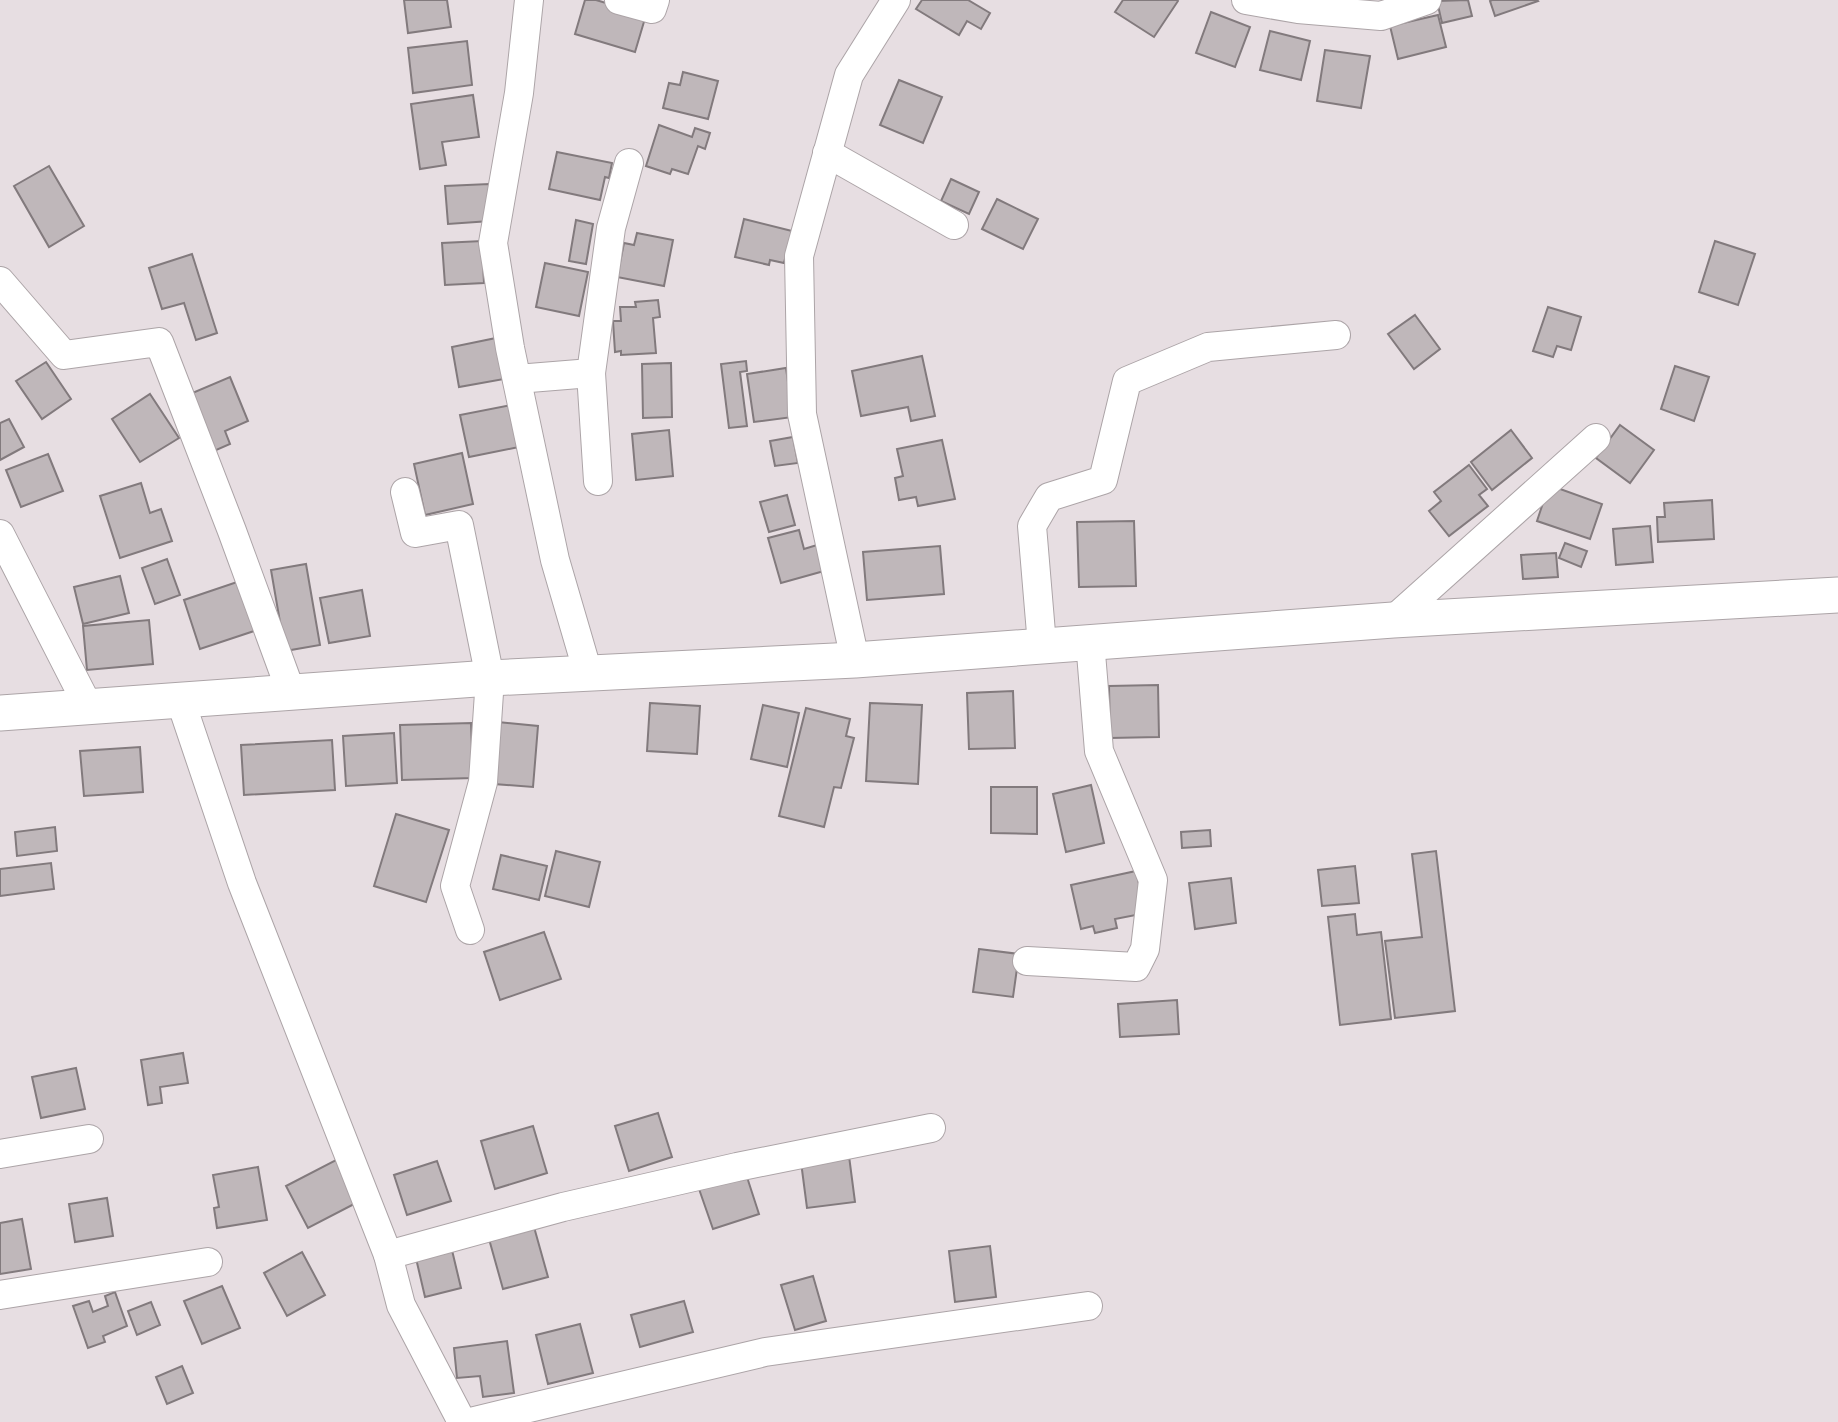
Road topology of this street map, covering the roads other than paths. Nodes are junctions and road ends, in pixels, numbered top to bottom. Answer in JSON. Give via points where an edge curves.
{"nodes":[{"id":1,"x":529,"y":0,"type":"edge"},
{"id":2,"x":619,"y":0,"type":"edge"},
{"id":3,"x":655,"y":0,"type":"edge"},
{"id":4,"x":896,"y":0,"type":"edge"},
{"id":5,"x":1246,"y":0,"type":"edge"},
{"id":6,"x":1427,"y":0,"type":"edge"},
{"id":7,"x":828,"y":153,"type":"junction"},
{"id":8,"x":629,"y":163,"type":"dead end"},
{"id":9,"x":954,"y":225,"type":"dead end"},
{"id":10,"x":0,"y":281,"type":"edge"},
{"id":11,"x":1336,"y":335,"type":"dead end"},
{"id":12,"x":591,"y":373,"type":"junction"},
{"id":13,"x":517,"y":379,"type":"junction"},
{"id":14,"x":1596,"y":439,"type":"dead end"},
{"id":15,"x":598,"y":481,"type":"dead end"},
{"id":16,"x":405,"y":492,"type":"dead end"},
{"id":17,"x":0,"y":534,"type":"edge"},
{"id":18,"x":1838,"y":595,"type":"edge"},
{"id":19,"x":1393,"y":620,"type":"junction"},
{"id":20,"x":1090,"y":641,"type":"junction"},
{"id":21,"x":1042,"y":645,"type":"junction"},
{"id":22,"x":855,"y":660,"type":"junction"},
{"id":23,"x":588,"y":673,"type":"junction"},
{"id":24,"x":490,"y":678,"type":"junction"},
{"id":25,"x":291,"y":692,"type":"junction"},
{"id":26,"x":181,"y":702,"type":"junction"},
{"id":27,"x":89,"y":708,"type":"junction"},
{"id":28,"x":0,"y":713,"type":"edge"},
{"id":29,"x":470,"y":930,"type":"dead end"},
{"id":30,"x":1027,"y":961,"type":"dead end"},
{"id":31,"x":931,"y":1128,"type":"dead end"},
{"id":32,"x":89,"y":1139,"type":"dead end"},
{"id":33,"x":0,"y":1154,"type":"edge"},
{"id":34,"x":388,"y":1255,"type":"junction"},
{"id":35,"x":208,"y":1262,"type":"dead end"},
{"id":36,"x":0,"y":1295,"type":"edge"},
{"id":37,"x":1088,"y":1306,"type":"dead end"},
{"id":38,"x":462,"y":1422,"type":"edge"},
{"id":39,"x":470,"y":1422,"type":"edge"}],
"edges":[{"from":1,"to":13,"type":"street","via":[[494,243]]},
{"from":2,"to":3,"type":"street","via":[[652,9]]},
{"from":4,"to":7,"type":"street","via":[[849,75]]},
{"from":5,"to":6,"type":"street","via":[[1381,16]]},
{"from":7,"to":9,"type":"street"},
{"from":7,"to":22,"type":"street","via":[[799,256],[802,414]]},
{"from":8,"to":12,"type":"street","via":[[611,228]]},
{"from":10,"to":25,"type":"street","via":[[64,355],[159,342]]},
{"from":11,"to":21,"type":"street","via":[[1208,346],[1127,381],[1103,480],[1049,497],[1032,526]]},
{"from":12,"to":13,"type":"street"},
{"from":12,"to":15,"type":"street"},
{"from":13,"to":23,"type":"street","via":[[555,561]]},
{"from":14,"to":19,"type":"street"},
{"from":16,"to":24,"type":"street","via":[[415,533],[459,525]]},
{"from":17,"to":27,"type":"street"},
{"from":18,"to":19,"type":"street"},
{"from":19,"to":20,"type":"street"},
{"from":20,"to":21,"type":"street"},
{"from":20,"to":30,"type":"street","via":[[1099,751],[1153,880],[1145,949],[1136,967]]},
{"from":21,"to":22,"type":"street"},
{"from":22,"to":23,"type":"street"},
{"from":23,"to":24,"type":"street"},
{"from":24,"to":25,"type":"street"},
{"from":24,"to":29,"type":"street","via":[[483,782],[455,886]]},
{"from":25,"to":26,"type":"street"},
{"from":26,"to":27,"type":"street"},
{"from":26,"to":34,"type":"street","via":[[242,883]]},
{"from":27,"to":28,"type":"street"},
{"from":31,"to":34,"type":"street","via":[[563,1207]]},
{"from":32,"to":33,"type":"street"},
{"from":34,"to":38,"type":"street","via":[[401,1305]]},
{"from":35,"to":36,"type":"street"},
{"from":37,"to":39,"type":"street","via":[[765,1352]]}]}
